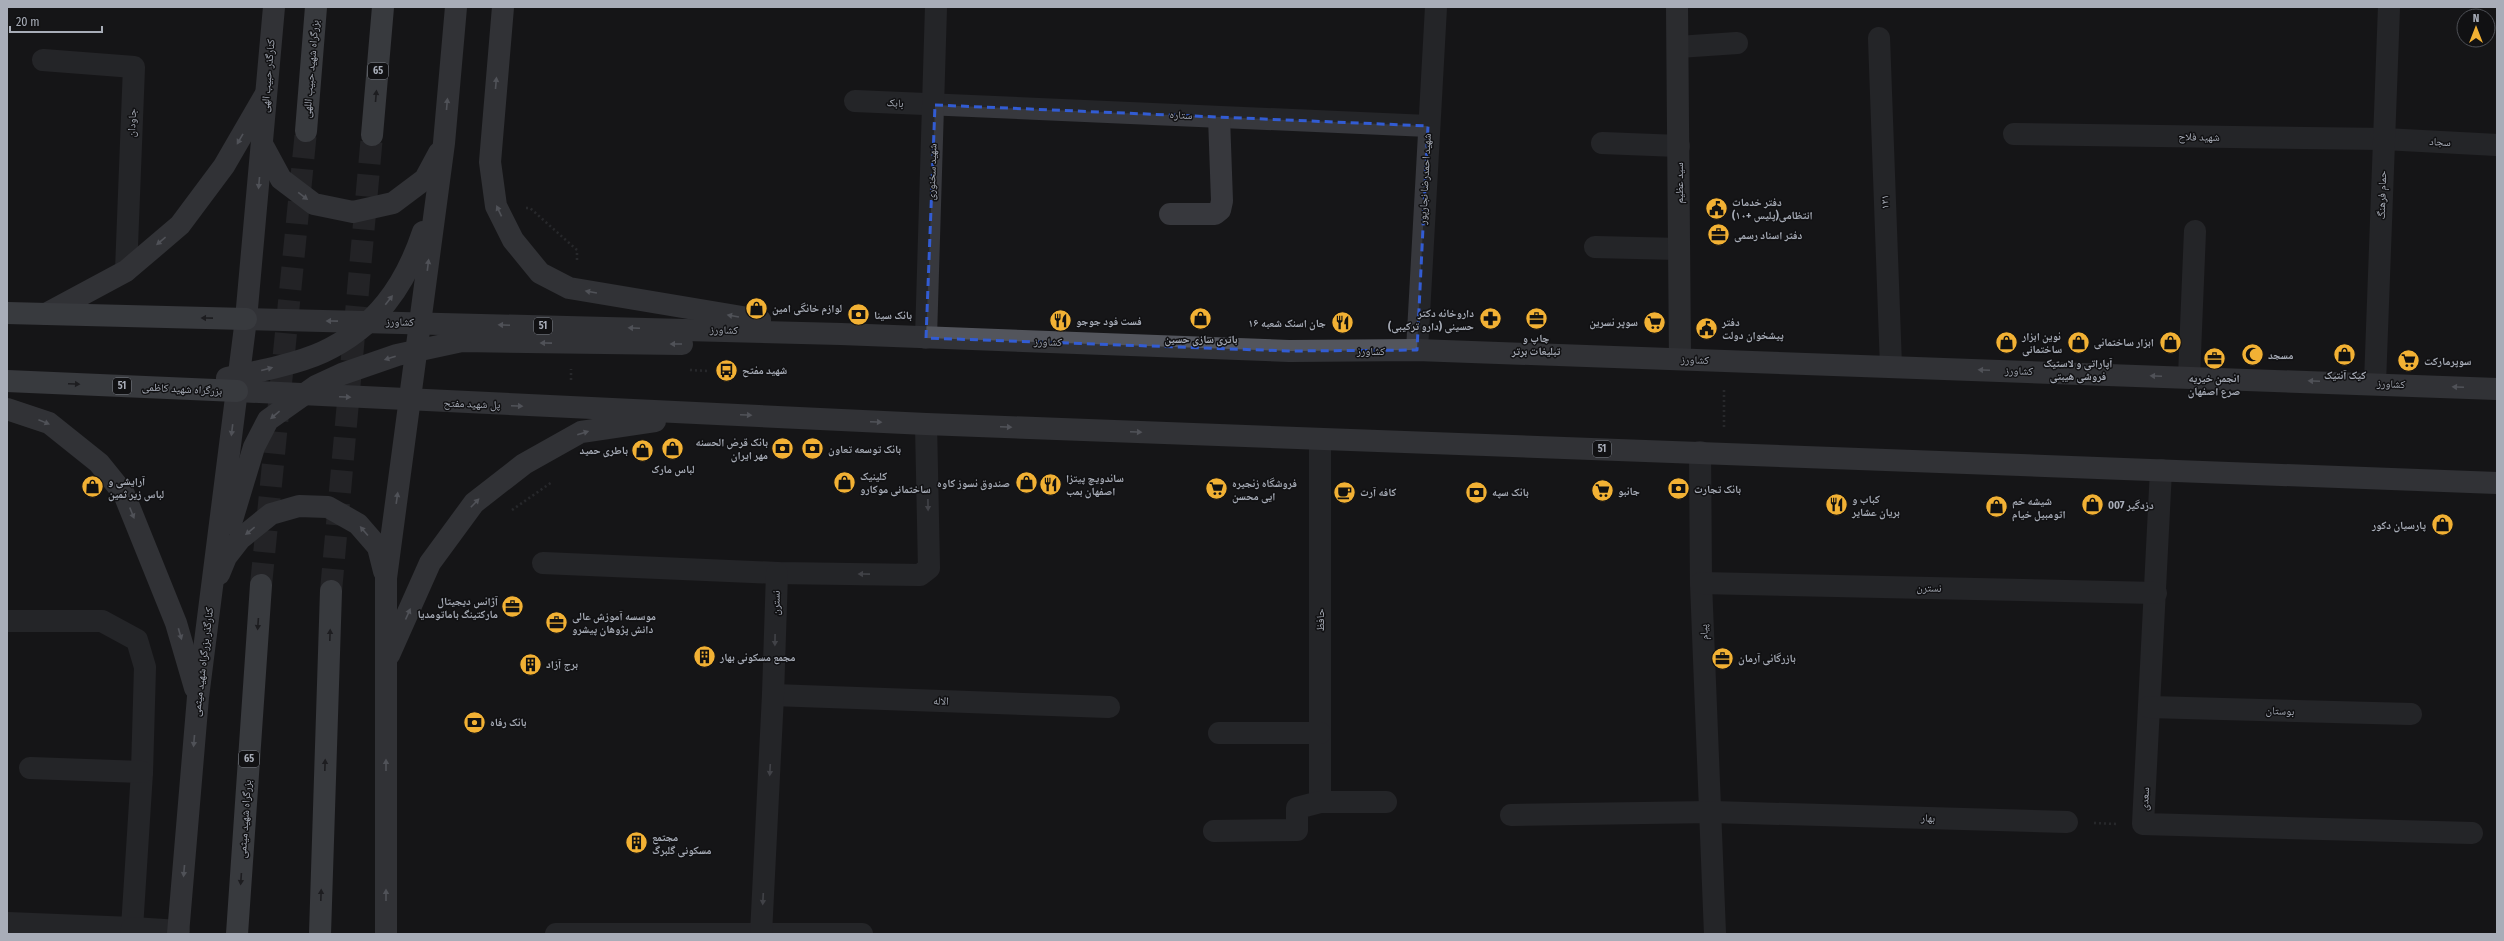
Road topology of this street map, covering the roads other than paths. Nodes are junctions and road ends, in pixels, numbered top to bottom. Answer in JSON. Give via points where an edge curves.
{"nodes":[{"id":1,"x":274,"y":7,"type":"edge"},
{"id":2,"x":316,"y":7,"type":"edge"},
{"id":3,"x":383,"y":7,"type":"edge"},
{"id":4,"x":456,"y":7,"type":"edge"},
{"id":5,"x":503,"y":7,"type":"edge"},
{"id":6,"x":936,"y":7,"type":"edge"},
{"id":7,"x":1436,"y":7,"type":"edge"},
{"id":8,"x":1677,"y":7,"type":"edge"},
{"id":9,"x":2389,"y":7,"type":"edge"},
{"id":10,"x":1879,"y":38,"type":"dead end"},
{"id":11,"x":1737,"y":43,"type":"dead end"},
{"id":12,"x":1678,"y":47,"type":"junction"},
{"id":13,"x":43,"y":60,"type":"dead end"},
{"id":14,"x":267,"y":93,"type":"junction"},
{"id":15,"x":855,"y":101,"type":"dead end"},
{"id":16,"x":935,"y":105,"type":"junction"},
{"id":17,"x":1219,"y":117,"type":"junction"},
{"id":18,"x":1428,"y":126,"type":"junction"},
{"id":19,"x":306,"y":131,"type":"tunnel mouth"},
{"id":20,"x":2014,"y":134,"type":"dead end"},
{"id":21,"x":372,"y":135,"type":"tunnel mouth"},
{"id":22,"x":2384,"y":139,"type":"junction"},
{"id":23,"x":444,"y":143,"type":"junction"},
{"id":24,"x":1602,"y":143,"type":"dead end"},
{"id":25,"x":262,"y":144,"type":"junction"},
{"id":26,"x":2497,"y":145,"type":"edge"},
{"id":27,"x":1679,"y":146,"type":"junction"},
{"id":28,"x":1170,"y":214,"type":"dead end"},
{"id":29,"x":2195,"y":231,"type":"dead end"},
{"id":30,"x":1595,"y":247,"type":"dead end"},
{"id":31,"x":1680,"y":249,"type":"junction"},
{"id":32,"x":126,"y":271,"type":"junction"},
{"id":33,"x":7,"y":313,"type":"edge"},
{"id":34,"x":46,"y":314,"type":"junction"},
{"id":35,"x":246,"y":319,"type":"junction"},
{"id":36,"x":370,"y":322,"type":"junction"},
{"id":37,"x":421,"y":322,"type":"junction"},
{"id":38,"x":840,"y":334,"type":"junction"},
{"id":39,"x":926,"y":338,"type":"junction"},
{"id":40,"x":416,"y":350,"type":"junction"},
{"id":41,"x":1417,"y":350,"type":"junction"},
{"id":42,"x":1680,"y":360,"type":"junction"},
{"id":43,"x":1891,"y":367,"type":"junction"},
{"id":44,"x":2189,"y":377,"type":"junction"},
{"id":45,"x":7,"y":381,"type":"edge"},
{"id":46,"x":2375,"y":383,"type":"junction"},
{"id":47,"x":238,"y":384,"type":"junction"},
{"id":48,"x":2497,"y":389,"type":"edge"},
{"id":49,"x":303,"y":395,"type":"junction"},
{"id":50,"x":410,"y":401,"type":"junction"},
{"id":51,"x":7,"y":409,"type":"edge"},
{"id":52,"x":707,"y":413,"type":"junction"},
{"id":53,"x":926,"y":424,"type":"junction"},
{"id":54,"x":1320,"y":439,"type":"junction"},
{"id":55,"x":1700,"y":452,"type":"junction"},
{"id":56,"x":2161,"y":470,"type":"junction"},
{"id":57,"x":2497,"y":483,"type":"edge"},
{"id":58,"x":543,"y":563,"type":"dead end"},
{"id":59,"x":776,"y":573,"type":"junction"},
{"id":60,"x":386,"y":578,"type":"junction"},
{"id":61,"x":1701,"y":583,"type":"junction"},
{"id":62,"x":261,"y":585,"type":"tunnel mouth"},
{"id":63,"x":331,"y":591,"type":"tunnel mouth"},
{"id":64,"x":212,"y":592,"type":"junction"},
{"id":65,"x":2156,"y":593,"type":"junction"},
{"id":66,"x":7,"y":621,"type":"edge"},
{"id":67,"x":386,"y":662,"type":"junction"},
{"id":68,"x":774,"y":694,"type":"junction"},
{"id":69,"x":198,"y":697,"type":"junction"},
{"id":70,"x":1109,"y":707,"type":"dead end"},
{"id":71,"x":2149,"y":707,"type":"junction"},
{"id":72,"x":2411,"y":714,"type":"dead end"},
{"id":73,"x":1219,"y":733,"type":"dead end"},
{"id":74,"x":1320,"y":733,"type":"junction"},
{"id":75,"x":30,"y":768,"type":"dead end"},
{"id":76,"x":142,"y":772,"type":"junction"},
{"id":77,"x":1320,"y":802,"type":"junction"},
{"id":78,"x":1386,"y":802,"type":"dead end"},
{"id":79,"x":1712,"y":812,"type":"junction"},
{"id":80,"x":1511,"y":815,"type":"dead end"},
{"id":81,"x":2067,"y":822,"type":"road end"},
{"id":82,"x":1214,"y":831,"type":"dead end"},
{"id":83,"x":2472,"y":833,"type":"dead end"},
{"id":84,"x":7,"y":923,"type":"edge"},
{"id":85,"x":132,"y":931,"type":"edge"},
{"id":86,"x":178,"y":932,"type":"edge"},
{"id":87,"x":761,"y":933,"type":"edge"},
{"id":88,"x":237,"y":934,"type":"edge"},
{"id":89,"x":320,"y":934,"type":"edge"},
{"id":90,"x":386,"y":934,"type":"edge"},
{"id":91,"x":556,"y":934,"type":"edge"},
{"id":92,"x":862,"y":934,"type":"edge"},
{"id":93,"x":1715,"y":934,"type":"edge"}],
"edges":[{"from":1,"to":14,"type":"main road","name":"کنارگذر حبیب الهی"},
{"from":2,"to":19,"type":"highway","name":"بزرگراه شهید حبیب اللهی"},
{"from":21,"to":3,"type":"highway","number":"65","one_way":true},
{"from":23,"to":4,"type":"main road","one_way":true},
{"from":38,"to":5,"type":"main road","one_way":true,"via":[[569,288],[540,273],[513,240],[496,206],[490,162]]},
{"from":6,"to":16,"type":"street","name":"شهید سخنوری"},
{"from":7,"to":18,"type":"street","name":"شهید احمدرضا نجارپور"},
{"from":8,"to":12,"type":"street","name":"سید عظیم"},
{"from":9,"to":22,"type":"street","name":"حمام فرهنگ"},
{"from":10,"to":43,"type":"street","name":"۱۲۱"},
{"from":11,"to":12,"type":"street"},
{"from":12,"to":27,"type":"street","name":"سید عظیم"},
{"from":13,"to":32,"type":"street","name":"جاودان","via":[[134,67]]},
{"from":14,"to":25,"type":"main road","name":"کنارگذر حبیب الهی"},
{"from":14,"to":32,"type":"main road","one_way":true,"via":[[224,166],[180,226]]},
{"from":15,"to":16,"type":"street","name":"بابک"},
{"from":16,"to":17,"type":"street","name":"ستاره"},
{"from":16,"to":39,"type":"street","name":"شهید سخنوری"},
{"from":17,"to":18,"type":"street","name":"ستاره"},
{"from":17,"to":28,"type":"street","via":[[1222,201],[1220,210],[1215,214]]},
{"from":18,"to":41,"type":"street","name":"شهید احمدرضا نجارپور"},
{"from":20,"to":22,"type":"street","name":"شهید فلاح"},
{"from":22,"to":26,"type":"street","name":"سجاد"},
{"from":22,"to":46,"type":"street","name":"حمام فرهنگ"},
{"from":25,"to":23,"type":"main road","one_way":true,"via":[[281,179],[308,200],[314,204],[353,212],[393,203],[425,179]]},
{"from":36,"to":23,"type":"main road","one_way":true,"via":[[392,296],[413,263],[430,212]]},
{"from":37,"to":23,"type":"main road","one_way":true},
{"from":24,"to":27,"type":"street"},
{"from":25,"to":35,"type":"main road","name":"کنارگذر حبیب الهی","one_way":true},
{"from":27,"to":31,"type":"street","name":"سید عظیم"},
{"from":29,"to":44,"type":"street"},
{"from":30,"to":31,"type":"street"},
{"from":31,"to":42,"type":"street","name":"سید عظیم"},
{"from":32,"to":34,"type":"main road"},
{"from":33,"to":34,"type":"highway","number":"51"},
{"from":35,"to":34,"type":"highway","number":"51","one_way":true},
{"from":36,"to":35,"type":"main road","name":"کشاورز","number":"51","one_way":true},
{"from":35,"to":47,"type":"main road","name":"کنارگذر بزرگراه شهید میثمی"},
{"from":36,"to":37,"type":"main road","name":"کشاورز","number":"51"},
{"from":47,"to":36,"type":"main road","one_way":true,"via":[[323,352]]},
{"from":38,"to":37,"type":"main road","name":"کشاورز","number":"51","one_way":true},
{"from":37,"to":40,"type":"main road"},
{"from":38,"to":39,"type":"main road","name":"کشاورز","number":"51"},
{"from":38,"to":40,"type":"main road","one_way":true,"via":[[706,344],[462,341]]},
{"from":39,"to":41,"type":"main road","name":"کشاورز","number":"51","via":[[1289,351]]},
{"from":40,"to":49,"type":"main road","one_way":true,"via":[[342,374]]},
{"from":40,"to":50,"type":"main road"},
{"from":41,"to":42,"type":"main road","name":"کشاورز","number":"51"},
{"from":42,"to":43,"type":"main road","name":"کشاورز","number":"51"},
{"from":44,"to":43,"type":"main road","name":"کشاورز","number":"51","one_way":true},
{"from":46,"to":44,"type":"main road","name":"کشاورز","number":"51","one_way":true},
{"from":45,"to":47,"type":"highway","name":"بزرگراه شهید کاظمی","number":"51","one_way":true,"via":[[117,386]]},
{"from":48,"to":46,"type":"main road","name":"کشاورز","number":"51","one_way":true},
{"from":47,"to":49,"type":"main road","name":"پل شهید مفتح","number":"51"},
{"from":47,"to":64,"type":"main road","name":"کنارگذر بزرگراه شهید میثمی","one_way":true},
{"from":49,"to":50,"type":"main road","name":"پل شهید مفتح","number":"51","one_way":true},
{"from":49,"to":64,"type":"main road","one_way":true,"via":[[268,420],[254,447]]},
{"from":50,"to":52,"type":"main road","name":"پل شهید مفتح","number":"51","one_way":true},
{"from":60,"to":50,"type":"main road","one_way":true},
{"from":51,"to":69,"type":"main road","one_way":true,"via":[[49,424],[99,463],[124,494],[176,624]]},
{"from":52,"to":53,"type":"main road","number":"51","one_way":true},
{"from":67,"to":52,"type":"main road","one_way":true,"via":[[430,563],[474,503],[524,464],[582,432]]},
{"from":53,"to":54,"type":"main road","number":"51","one_way":true},
{"from":53,"to":59,"type":"street","one_way":true,"via":[[929,568],[925,572],[920,575]]},
{"from":54,"to":55,"type":"main road","number":"51"},
{"from":54,"to":74,"type":"street","name":"حافظ"},
{"from":55,"to":56,"type":"main road","number":"51"},
{"from":55,"to":61,"type":"street","name":"پیام"},
{"from":56,"to":57,"type":"main road","number":"51"},
{"from":56,"to":65,"type":"street","name":"سعدی"},
{"from":58,"to":59,"type":"street"},
{"from":59,"to":68,"type":"street","name":"نسترن","one_way":true},
{"from":60,"to":64,"type":"main road","one_way":true,"via":[[378,547],[358,524],[328,507],[299,506],[271,514],[240,539],[226,558]]},
{"from":60,"to":67,"type":"main road"},
{"from":61,"to":65,"type":"street","name":"نسترن"},
{"from":61,"to":79,"type":"street","name":"پیام"},
{"from":62,"to":88,"type":"highway","name":"بزرگراه شهید میثمی","number":"65","one_way":true},
{"from":89,"to":63,"type":"highway","one_way":true},
{"from":64,"to":69,"type":"main road","name":"کنارگذر بزرگراه شهید میثمی"},
{"from":65,"to":71,"type":"street","name":"سعدی"},
{"from":66,"to":76,"type":"street","via":[[102,621],[137,640],[145,667]]},
{"from":90,"to":67,"type":"main road","one_way":true},
{"from":68,"to":70,"type":"street","name":"الاله"},
{"from":68,"to":87,"type":"street","name":"نسترن","one_way":true},
{"from":69,"to":86,"type":"main road","name":"کنارگذر بزرگراه شهید میثمی","one_way":true},
{"from":71,"to":72,"type":"street","name":"بوستان"},
{"from":71,"to":83,"type":"street","name":"سعدی","via":[[2143,824]]},
{"from":73,"to":74,"type":"street"},
{"from":74,"to":77,"type":"street","name":"حافظ"},
{"from":75,"to":76,"type":"street"},
{"from":76,"to":85,"type":"street"},
{"from":77,"to":78,"type":"street"},
{"from":77,"to":82,"type":"street","via":[[1297,808],[1297,830]]},
{"from":79,"to":80,"type":"street"},
{"from":79,"to":81,"type":"street","name":"بهار"},
{"from":79,"to":93,"type":"street","name":"پیام"},
{"from":84,"to":85,"type":"street"},
{"from":85,"to":86,"type":"street"},
{"from":87,"to":91,"type":"street"},
{"from":87,"to":92,"type":"street"}]}
